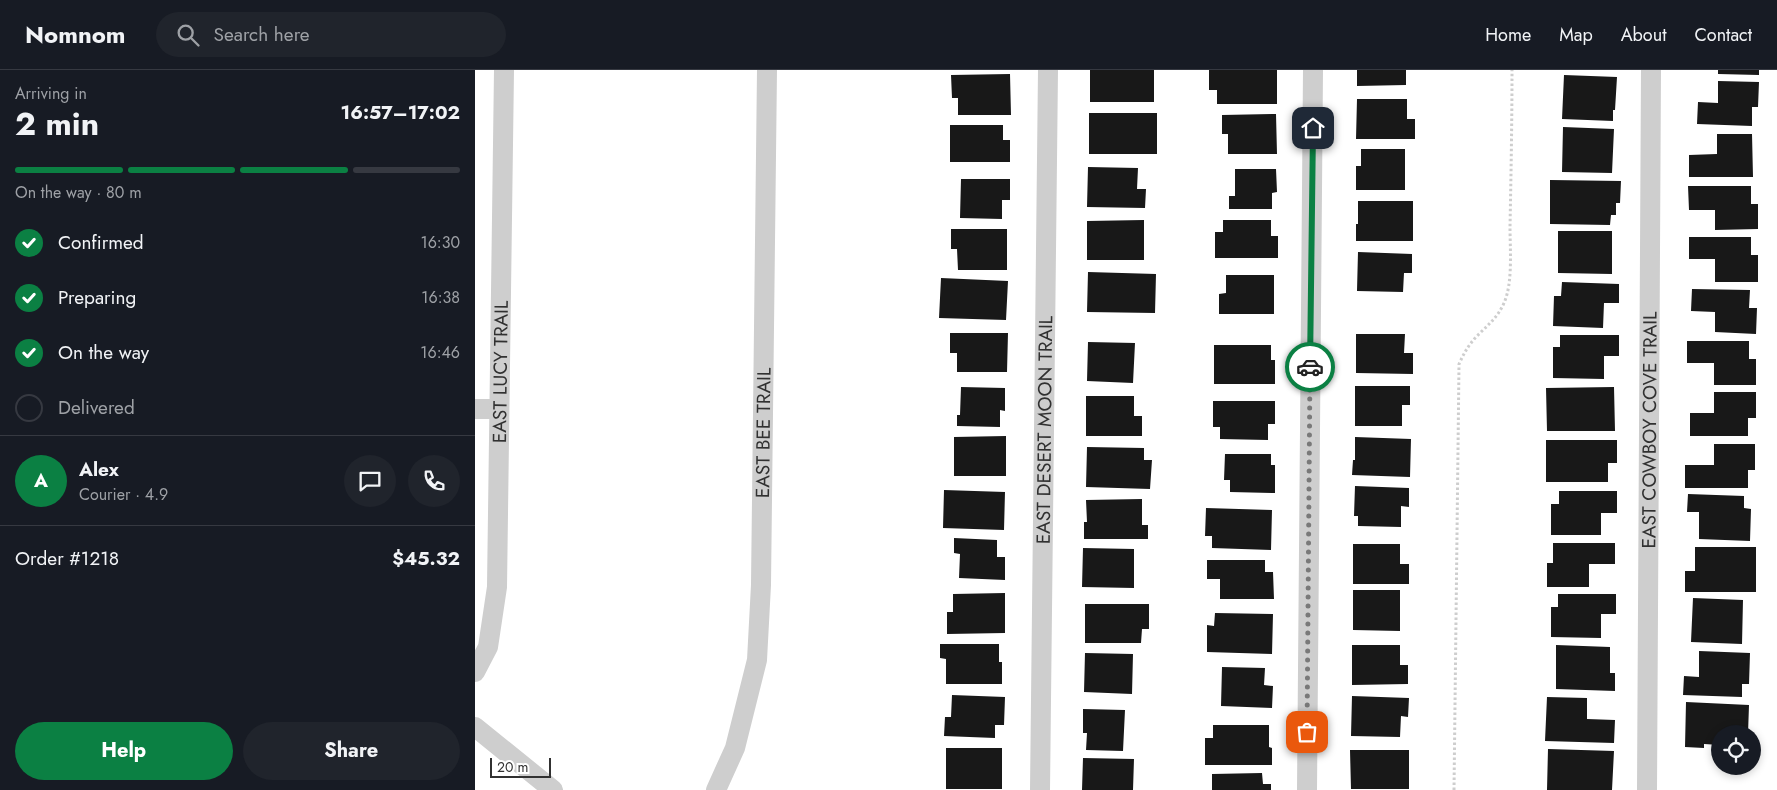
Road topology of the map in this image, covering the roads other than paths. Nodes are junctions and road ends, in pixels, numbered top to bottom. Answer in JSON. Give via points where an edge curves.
{"nodes":[{"id":1,"x":504,"y":70,"type":"edge"},
{"id":2,"x":767,"y":70,"type":"edge"},
{"id":3,"x":1048,"y":70,"type":"edge"},
{"id":4,"x":1313,"y":70,"type":"edge"},
{"id":5,"x":1651,"y":70,"type":"edge"},
{"id":6,"x":475,"y":409,"type":"edge"},
{"id":7,"x":499,"y":409,"type":"junction"},
{"id":8,"x":475,"y":672,"type":"edge"},
{"id":9,"x":475,"y":727,"type":"edge"},
{"id":10,"x":553,"y":790,"type":"edge"},
{"id":11,"x":716,"y":790,"type":"edge"},
{"id":12,"x":1040,"y":790,"type":"edge"},
{"id":13,"x":1307,"y":790,"type":"edge"},
{"id":14,"x":1647,"y":790,"type":"edge"}],
"edges":[{"from":1,"to":7,"type":"street","name":"EAST LUCY TRAIL"},
{"from":2,"to":11,"type":"street","name":"EAST BEE TRAIL","via":[[761,585],[757,660],[735,748]]},
{"from":3,"to":12,"type":"street","name":"EAST DESERT MOON TRAIL"},
{"from":4,"to":13,"type":"street"},
{"from":5,"to":14,"type":"street","name":"EAST COWBOY COVE TRAIL"},
{"from":6,"to":7,"type":"street"},
{"from":7,"to":8,"type":"street","name":"EAST LUCY TRAIL","via":[[497,587],[488,647]]},
{"from":9,"to":10,"type":"street"}]}
